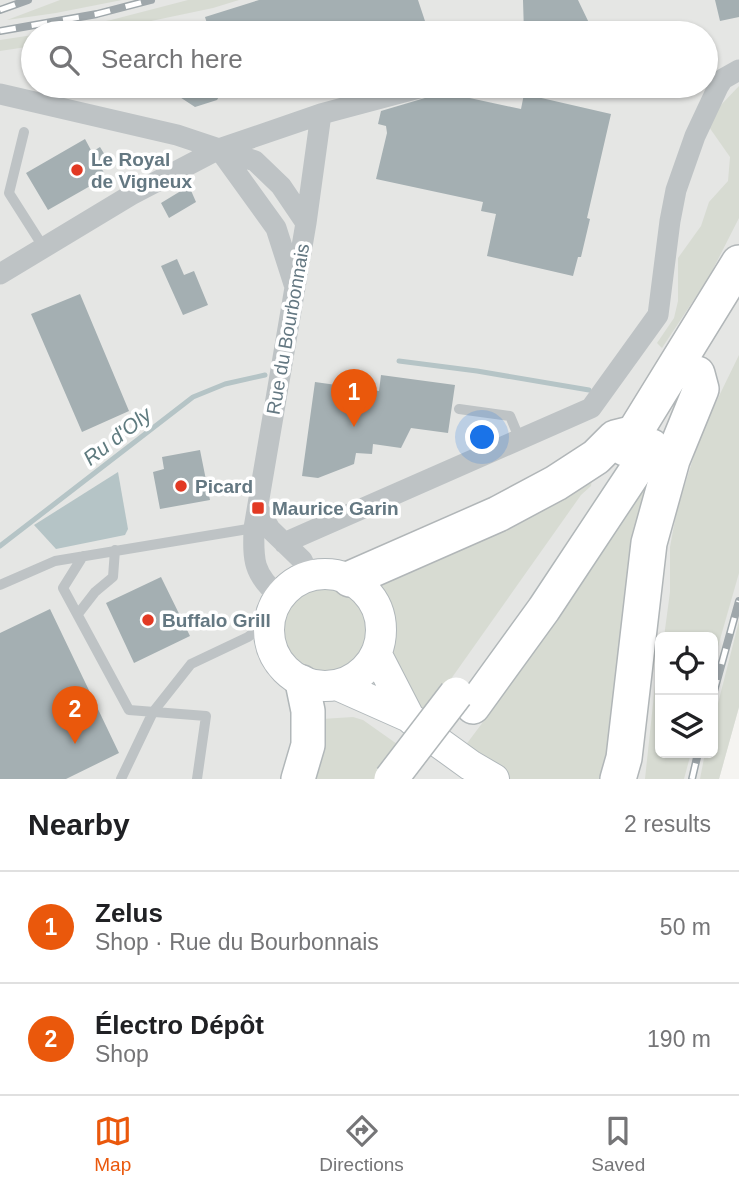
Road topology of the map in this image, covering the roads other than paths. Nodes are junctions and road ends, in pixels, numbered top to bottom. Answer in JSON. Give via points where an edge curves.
{"nodes":[{"id":1,"x":0,"y":94,"type":"edge"},
{"id":2,"x":381,"y":98,"type":"edge"},
{"id":3,"x":712,"y":98,"type":"edge"},
{"id":4,"x":321,"y":114,"type":"junction"},
{"id":5,"x":24,"y":132,"type":"dead end"},
{"id":6,"x":219,"y":149,"type":"junction"},
{"id":7,"x":306,"y":223,"type":"junction"},
{"id":8,"x":44,"y":248,"type":"junction"},
{"id":9,"x":739,"y":262,"type":"edge"},
{"id":10,"x":0,"y":274,"type":"edge"},
{"id":11,"x":295,"y":288,"type":"junction"},
{"id":12,"x":739,"y":302,"type":"edge"},
{"id":13,"x":697,"y":374,"type":"junction"},
{"id":14,"x":459,"y":409,"type":"dead end"},
{"id":15,"x":521,"y":440,"type":"junction"},
{"id":16,"x":637,"y":442,"type":"junction"},
{"id":17,"x":256,"y":518,"type":"junction"},
{"id":18,"x":285,"y":543,"type":"junction"},
{"id":19,"x":115,"y":550,"type":"junction"},
{"id":20,"x":83,"y":556,"type":"junction"},
{"id":21,"x":309,"y":575,"type":"junction"},
{"id":22,"x":350,"y":579,"type":"junction"},
{"id":23,"x":0,"y":585,"type":"edge"},
{"id":24,"x":274,"y":608,"type":"junction"},
{"id":25,"x":78,"y":614,"type":"junction"},
{"id":26,"x":376,"y":653,"type":"junction"},
{"id":27,"x":302,"y":682,"type":"junction"},
{"id":28,"x":337,"y":685,"type":"junction"},
{"id":29,"x":465,"y":700,"type":"junction"},
{"id":30,"x":153,"y":712,"type":"junction"},
{"id":31,"x":409,"y":717,"type":"junction"},
{"id":32,"x":482,"y":774,"type":"edge"},
{"id":33,"x":122,"y":776,"type":"edge"},
{"id":34,"x":110,"y":779,"type":"edge"},
{"id":35,"x":197,"y":779,"type":"edge"},
{"id":36,"x":298,"y":779,"type":"edge"},
{"id":37,"x":391,"y":779,"type":"edge"},
{"id":38,"x":417,"y":779,"type":"edge"},
{"id":39,"x":618,"y":779,"type":"edge"}],
"edges":[{"from":1,"to":6,"type":"street","name":"Rue du Bourbonnais"},
{"from":2,"to":4,"type":"street"},
{"from":3,"to":15,"type":"street","via":[[677,190],[658,315],[591,408]]},
{"from":4,"to":6,"type":"street"},
{"from":4,"to":7,"type":"street"},
{"from":5,"to":8,"type":"lane","via":[[9,193]]},
{"from":6,"to":7,"type":"street","name":"Rue du Bourbonnais","via":[[255,161],[281,186]]},
{"from":6,"to":8,"type":"street"},
{"from":6,"to":11,"type":"street","via":[[276,228]]},
{"from":7,"to":11,"type":"street","name":"Rue du Bourbonnais"},
{"from":8,"to":10,"type":"street"},
{"from":9,"to":16,"type":"highway"},
{"from":11,"to":17,"type":"street","name":"Rue du Bourbonnais"},
{"from":12,"to":13,"type":"highway"},
{"from":13,"to":16,"type":"highway"},
{"from":13,"to":39,"type":"highway","via":[[701,389],[672,460],[649,543]]},
{"from":14,"to":15,"type":"lane","via":[[510,416]]},
{"from":15,"to":18,"type":"street"},
{"from":16,"to":22,"type":"highway","via":[[615,438],[596,457],[556,483],[498,514]]},
{"from":16,"to":29,"type":"main road","via":[[602,487]]},
{"from":17,"to":18,"type":"street"},
{"from":17,"to":19,"type":"lane"},
{"from":17,"to":24,"type":"street","name":"Rue du Bourbonnais","via":[[254,558]]},
{"from":18,"to":21,"type":"street"},
{"from":19,"to":20,"type":"lane"},
{"from":19,"to":25,"type":"lane","via":[[113,577]]},
{"from":20,"to":23,"type":"lane","via":[[55,561]]},
{"from":20,"to":25,"type":"lane","via":[[63,588]]},
{"from":21,"to":22,"type":"main road"},
{"from":21,"to":24,"type":"main road","via":[[288,587]]},
{"from":22,"to":26,"type":"main road","via":[[375,603],[381,619]]},
{"from":24,"to":27,"type":"main road","via":[[268,636],[272,650],[284,669]]},
{"from":24,"to":30,"type":"lane","via":[[248,637],[191,664]]},
{"from":25,"to":30,"type":"lane","via":[[130,710]]},
{"from":26,"to":28,"type":"main road","via":[[360,674]]},
{"from":26,"to":31,"type":"main road"},
{"from":27,"to":28,"type":"main road"},
{"from":27,"to":36,"type":"main road","via":[[308,745]]},
{"from":28,"to":31,"type":"main road"},
{"from":29,"to":37,"type":"main road","bridge":true},
{"from":29,"to":38,"type":"main road"},
{"from":30,"to":33,"type":"lane"},
{"from":30,"to":35,"type":"lane","via":[[205,716]]},
{"from":31,"to":32,"type":"main road"},
{"from":33,"to":34,"type":"lane"}]}
